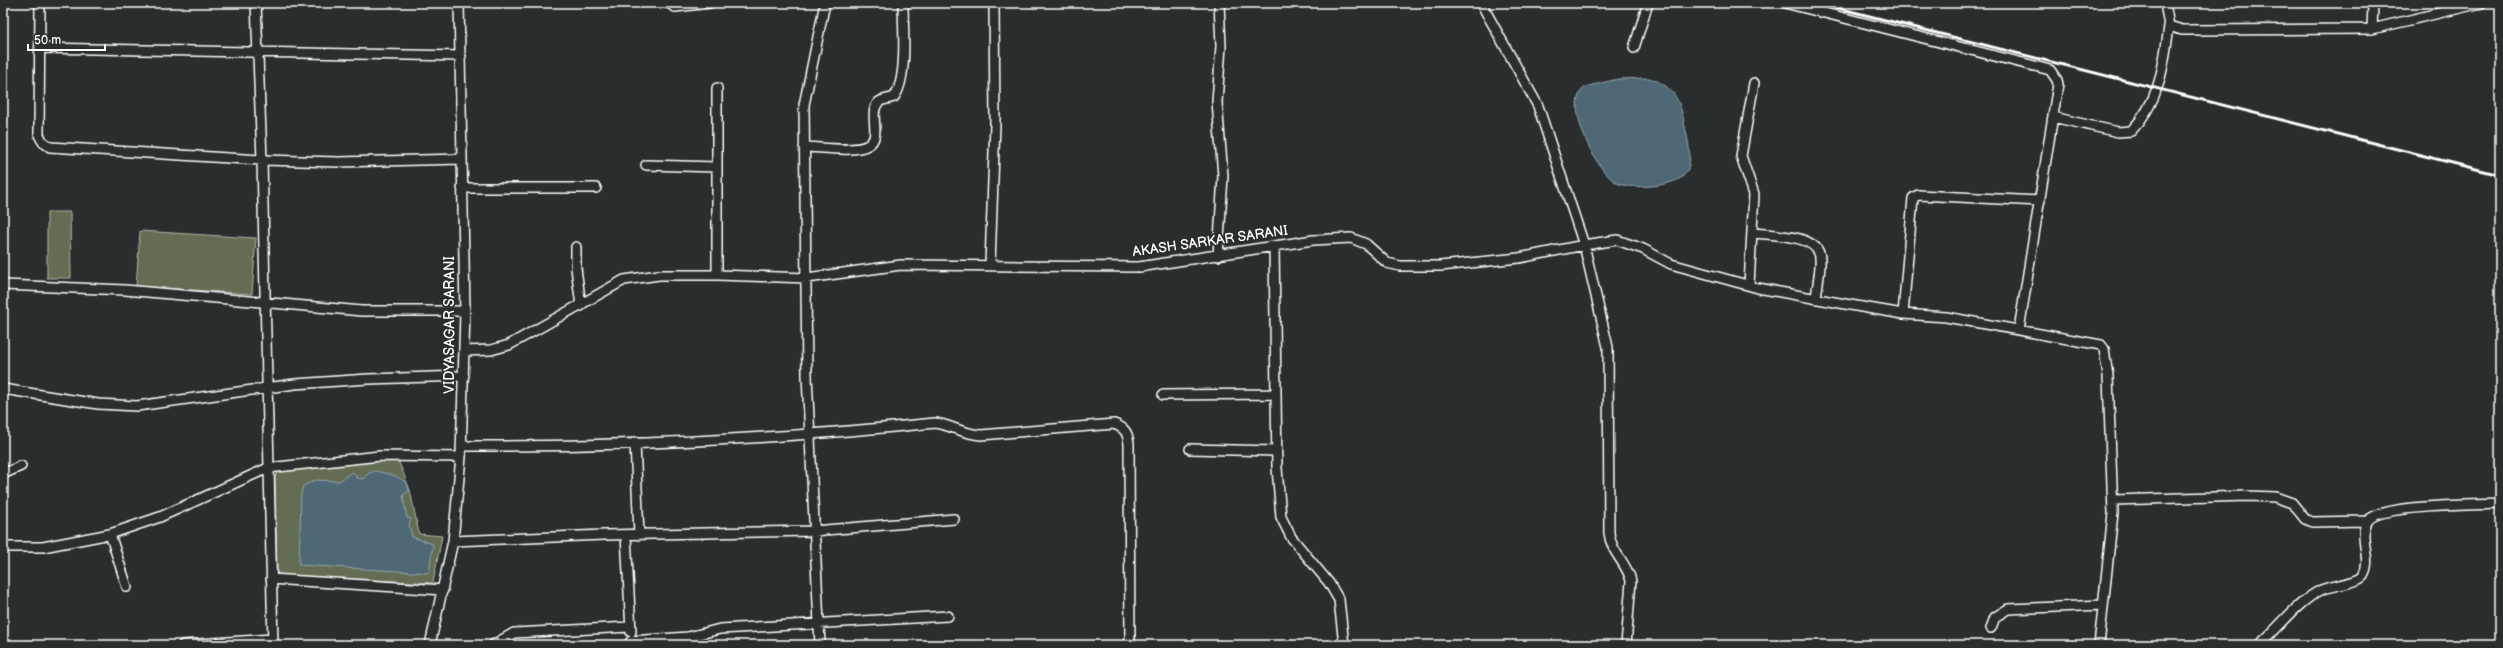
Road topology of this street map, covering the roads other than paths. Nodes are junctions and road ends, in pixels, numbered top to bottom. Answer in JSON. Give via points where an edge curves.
{"nodes":[{"id":1,"x":40,"y":3,"type":"edge"},
{"id":2,"x":256,"y":3,"type":"edge"},
{"id":3,"x":459,"y":3,"type":"edge"},
{"id":4,"x":668,"y":3,"type":"edge"},
{"id":5,"x":710,"y":3,"type":"edge"},
{"id":6,"x":825,"y":3,"type":"edge"},
{"id":7,"x":903,"y":3,"type":"edge"},
{"id":8,"x":994,"y":3,"type":"edge"},
{"id":9,"x":1219,"y":3,"type":"edge"},
{"id":10,"x":1481,"y":3,"type":"edge"},
{"id":11,"x":1648,"y":3,"type":"edge"},
{"id":12,"x":1785,"y":3,"type":"edge"},
{"id":13,"x":2165,"y":3,"type":"edge"},
{"id":14,"x":2373,"y":3,"type":"edge"},
{"id":15,"x":2481,"y":3,"type":"edge"},
{"id":16,"x":2169,"y":26,"type":"junction"},
{"id":17,"x":2372,"y":29,"type":"junction"},
{"id":18,"x":40,"y":48,"type":"junction"},
{"id":19,"x":1634,"y":48,"type":"dead end"},
{"id":20,"x":258,"y":54,"type":"junction"},
{"id":21,"x":460,"y":56,"type":"junction"},
{"id":22,"x":1754,"y":83,"type":"dead end"},
{"id":23,"x":717,"y":88,"type":"dead end"},
{"id":24,"x":2053,"y":117,"type":"junction"},
{"id":25,"x":804,"y":147,"type":"junction"},
{"id":26,"x":462,"y":159,"type":"junction"},
{"id":27,"x":262,"y":160,"type":"junction"},
{"id":28,"x":646,"y":165,"type":"dead end"},
{"id":29,"x":717,"y":166,"type":"junction"},
{"id":30,"x":462,"y":188,"type":"junction"},
{"id":31,"x":596,"y":188,"type":"dead end"},
{"id":32,"x":2040,"y":201,"type":"junction"},
{"id":33,"x":1752,"y":233,"type":"junction"},
{"id":34,"x":1584,"y":245,"type":"junction"},
{"id":35,"x":1274,"y":246,"type":"junction"},
{"id":36,"x":576,"y":247,"type":"dead end"},
{"id":37,"x":1218,"y":256,"type":"junction"},
{"id":38,"x":990,"y":265,"type":"junction"},
{"id":39,"x":716,"y":275,"type":"junction"},
{"id":40,"x":806,"y":278,"type":"junction"},
{"id":41,"x":3,"y":285,"type":"edge"},
{"id":42,"x":1749,"y":285,"type":"junction"},
{"id":43,"x":1816,"y":299,"type":"junction"},
{"id":44,"x":264,"y":302,"type":"junction"},
{"id":45,"x":581,"y":306,"type":"junction"},
{"id":46,"x":465,"y":311,"type":"junction"},
{"id":47,"x":1903,"y":314,"type":"junction"},
{"id":48,"x":2020,"y":330,"type":"junction"},
{"id":49,"x":464,"y":351,"type":"junction"},
{"id":50,"x":464,"y":376,"type":"junction"},
{"id":51,"x":3,"y":389,"type":"edge"},
{"id":52,"x":268,"y":389,"type":"junction"},
{"id":53,"x":1276,"y":394,"type":"junction"},
{"id":54,"x":1163,"y":395,"type":"dead end"},
{"id":55,"x":810,"y":435,"type":"junction"},
{"id":56,"x":635,"y":442,"type":"junction"},
{"id":57,"x":461,"y":446,"type":"junction"},
{"id":58,"x":1190,"y":449,"type":"dead end"},
{"id":59,"x":1276,"y":451,"type":"junction"},
{"id":60,"x":461,"y":457,"type":"junction"},
{"id":61,"x":22,"y":466,"type":"dead end"},
{"id":62,"x":268,"y":468,"type":"junction"},
{"id":63,"x":3,"y":474,"type":"edge"},
{"id":64,"x":2113,"y":500,"type":"junction"},
{"id":65,"x":2500,"y":504,"type":"edge"},
{"id":66,"x":954,"y":519,"type":"dead end"},
{"id":67,"x":2367,"y":521,"type":"junction"},
{"id":68,"x":814,"y":531,"type":"junction"},
{"id":69,"x":110,"y":534,"type":"junction"},
{"id":70,"x":626,"y":535,"type":"junction"},
{"id":71,"x":639,"y":535,"type":"junction"},
{"id":72,"x":452,"y":545,"type":"junction"},
{"id":73,"x":3,"y":547,"type":"edge"},
{"id":74,"x":272,"y":579,"type":"junction"},
{"id":75,"x":127,"y":587,"type":"dead end"},
{"id":76,"x":443,"y":590,"type":"junction"},
{"id":77,"x":2103,"y":605,"type":"junction"},
{"id":78,"x":948,"y":616,"type":"dead end"},
{"id":79,"x":818,"y":622,"type":"junction"},
{"id":80,"x":630,"y":627,"type":"junction"},
{"id":81,"x":1991,"y":628,"type":"dead end"},
{"id":82,"x":273,"y":642,"type":"edge"},
{"id":83,"x":631,"y":643,"type":"edge"},
{"id":84,"x":183,"y":645,"type":"edge"},
{"id":85,"x":430,"y":645,"type":"edge"},
{"id":86,"x":493,"y":645,"type":"edge"},
{"id":87,"x":820,"y":645,"type":"edge"},
{"id":88,"x":1130,"y":645,"type":"edge"},
{"id":89,"x":1344,"y":645,"type":"edge"},
{"id":90,"x":1626,"y":645,"type":"edge"},
{"id":91,"x":2099,"y":645,"type":"edge"},
{"id":92,"x":2262,"y":645,"type":"edge"}],
"edges":[{"from":1,"to":18,"type":"street"},
{"from":2,"to":20,"type":"street"},
{"from":3,"to":21,"type":"street","name":"VIDYASAGAR SARANI"},
{"from":4,"to":5,"type":"street","via":[[675,7]]},
{"from":6,"to":25,"type":"street","via":[[805,94]]},
{"from":7,"to":25,"type":"street","via":[[904,46],[900,85],[894,98],[879,102],[876,107],[872,143],[854,148]]},
{"from":8,"to":38,"type":"street","via":[[995,124]]},
{"from":9,"to":37,"type":"street","via":[[1221,46],[1218,107],[1223,176]]},
{"from":10,"to":34,"type":"street","via":[[1538,106]]},
{"from":11,"to":19,"type":"street"},
{"from":12,"to":24,"type":"street","via":[[2050,70],[2058,84]]},
{"from":13,"to":16,"type":"street"},
{"from":14,"to":17,"type":"street"},
{"from":15,"to":17,"type":"street"},
{"from":16,"to":17,"type":"street","via":[[2182,30]]},
{"from":16,"to":24,"type":"street","via":[[2158,89],[2131,131],[2118,132]]},
{"from":18,"to":20,"type":"street"},
{"from":18,"to":27,"type":"street","via":[[39,135],[50,147]]},
{"from":20,"to":21,"type":"street"},
{"from":20,"to":27,"type":"street"},
{"from":21,"to":26,"type":"street","name":"VIDYASAGAR SARANI"},
{"from":22,"to":33,"type":"street","via":[[1741,156],[1754,194]]},
{"from":23,"to":29,"type":"street"},
{"from":24,"to":32,"type":"street"},
{"from":25,"to":40,"type":"street"},
{"from":26,"to":27,"type":"street","via":[[339,162]]},
{"from":26,"to":30,"type":"street","name":"VIDYASAGAR SARANI"},
{"from":27,"to":44,"type":"street"},
{"from":28,"to":29,"type":"street"},
{"from":29,"to":39,"type":"street"},
{"from":30,"to":31,"type":"street"},
{"from":30,"to":46,"type":"street","name":"VIDYASAGAR SARANI"},
{"from":32,"to":47,"type":"street","via":[[1918,195],[1913,198]]},
{"from":32,"to":48,"type":"street"},
{"from":33,"to":42,"type":"street"},
{"from":33,"to":43,"type":"street","via":[[1797,238],[1816,246],[1820,258]]},
{"from":34,"to":35,"type":"street","name":"AKASH SARKAR SARANI","via":[[1519,258],[1416,267],[1387,263],[1366,244],[1351,238]]},
{"from":34,"to":42,"type":"street","name":"AKASH SARKAR SARANI","via":[[1617,240],[1626,242],[1671,264]]},
{"from":34,"to":90,"type":"street","via":[[1608,347],[1609,533],[1612,549],[1629,574]]},
{"from":35,"to":37,"type":"street","name":"AKASH SARKAR SARANI"},
{"from":35,"to":53,"type":"street"},
{"from":36,"to":45,"type":"street","via":[[576,273]]},
{"from":37,"to":38,"type":"street","name":"AKASH SARKAR SARANI","via":[[1139,267]]},
{"from":38,"to":40,"type":"street","name":"AKASH SARKAR SARANI","via":[[901,265]]},
{"from":39,"to":40,"type":"street","name":"AKASH SARKAR SARANI"},
{"from":39,"to":45,"type":"street","name":"AKASH SARKAR SARANI","via":[[659,275],[624,280]]},
{"from":40,"to":55,"type":"street"},
{"from":41,"to":44,"type":"street","via":[[125,290]]},
{"from":42,"to":43,"type":"street","name":"AKASH SARKAR SARANI"},
{"from":43,"to":47,"type":"street","name":"AKASH SARKAR SARANI"},
{"from":44,"to":46,"type":"street","via":[[362,311]]},
{"from":44,"to":52,"type":"street"},
{"from":45,"to":49,"type":"street","name":"AKASH SARKAR SARANI","via":[[509,345],[491,350]]},
{"from":46,"to":49,"type":"street","name":"VIDYASAGAR SARANI"},
{"from":47,"to":48,"type":"street","name":"AKASH SARKAR SARANI","via":[[1946,317]]},
{"from":48,"to":64,"type":"street","name":"AKASH SARKAR SARANI","via":[[2094,342],[2104,349]]},
{"from":49,"to":50,"type":"street","name":"VIDYASAGAR SARANI"},
{"from":50,"to":52,"type":"street","via":[[368,379]]},
{"from":50,"to":57,"type":"street","name":"VIDYASAGAR SARANI"},
{"from":51,"to":52,"type":"street","via":[[51,398],[120,406],[191,400]]},
{"from":52,"to":62,"type":"street"},
{"from":53,"to":54,"type":"street"},
{"from":53,"to":59,"type":"street"},
{"from":55,"to":56,"type":"street"},
{"from":55,"to":68,"type":"street"},
{"from":55,"to":88,"type":"street","via":[[934,423],[947,424],[968,434],[980,435],[1094,425],[1121,426],[1128,433],[1129,444]]},
{"from":56,"to":57,"type":"street"},
{"from":56,"to":71,"type":"street"},
{"from":57,"to":60,"type":"street","name":"VIDYASAGAR SARANI"},
{"from":58,"to":59,"type":"street"},
{"from":59,"to":89,"type":"street","via":[[1278,493],[1284,526],[1329,583],[1339,600]]},
{"from":60,"to":62,"type":"street","via":[[380,456]]},
{"from":60,"to":72,"type":"street","name":"VIDYASAGAR SARANI"},
{"from":61,"to":63,"type":"street"},
{"from":62,"to":69,"type":"street","via":[[160,517]]},
{"from":62,"to":74,"type":"street"},
{"from":64,"to":67,"type":"street","via":[[2275,497],[2292,503],[2305,519],[2312,522]]},
{"from":64,"to":77,"type":"street"},
{"from":65,"to":67,"type":"street","via":[[2390,510],[2372,516]]},
{"from":66,"to":68,"type":"street"},
{"from":67,"to":92,"type":"street","via":[[2364,530],[2367,565],[2363,576],[2358,580],[2331,585],[2316,592]]},
{"from":68,"to":71,"type":"street"},
{"from":68,"to":79,"type":"street"},
{"from":69,"to":73,"type":"street","via":[[43,547]]},
{"from":69,"to":75,"type":"street"},
{"from":70,"to":71,"type":"street"},
{"from":70,"to":72,"type":"street"},
{"from":70,"to":80,"type":"street"},
{"from":72,"to":76,"type":"street","name":"VIDYASAGAR SARANI"},
{"from":74,"to":76,"type":"street"},
{"from":74,"to":82,"type":"street"},
{"from":76,"to":85,"type":"street","name":"VIDYASAGAR SARANI"},
{"from":77,"to":81,"type":"street","via":[[2008,609],[1995,616]]},
{"from":77,"to":91,"type":"street"},
{"from":78,"to":79,"type":"street"},
{"from":79,"to":83,"type":"street","via":[[720,629],[688,637]]},
{"from":79,"to":87,"type":"street"},
{"from":80,"to":83,"type":"street"},
{"from":80,"to":86,"type":"street","via":[[514,633]]},
{"from":82,"to":84,"type":"street"}]}
